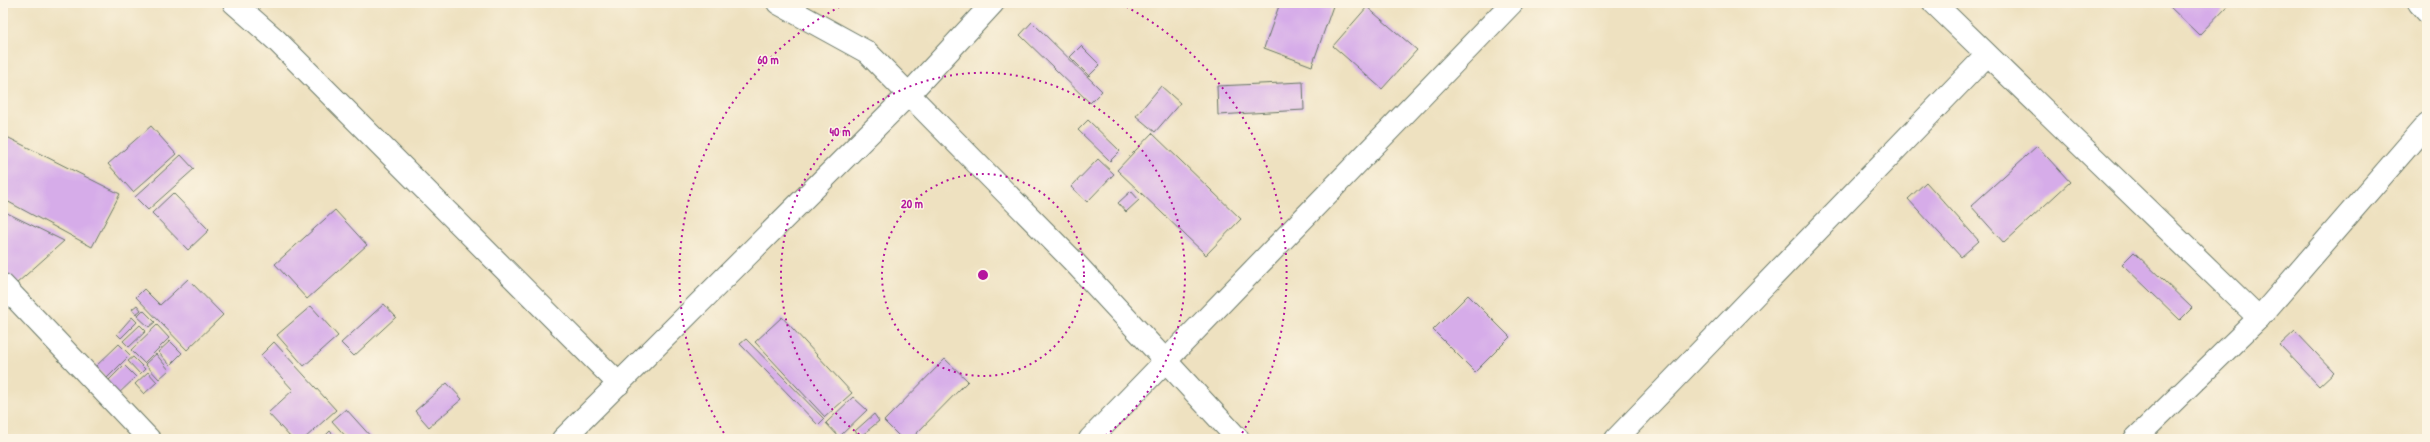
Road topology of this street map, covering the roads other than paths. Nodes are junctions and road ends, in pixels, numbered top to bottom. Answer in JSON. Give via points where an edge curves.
{"nodes":[{"id":1,"x":234,"y":3,"type":"edge"},
{"id":2,"x":778,"y":3,"type":"edge"},
{"id":3,"x":993,"y":3,"type":"edge"},
{"id":4,"x":1512,"y":3,"type":"edge"},
{"id":5,"x":1934,"y":3,"type":"edge"},
{"id":6,"x":2419,"y":3,"type":"edge"},
{"id":7,"x":2427,"y":12,"type":"edge"},
{"id":8,"x":1986,"y":56,"type":"junction"},
{"id":9,"x":909,"y":94,"type":"junction"},
{"id":10,"x":2427,"y":124,"type":"edge"},
{"id":11,"x":3,"y":285,"type":"edge"},
{"id":12,"x":2259,"y":318,"type":"junction"},
{"id":13,"x":1166,"y":362,"type":"junction"},
{"id":14,"x":618,"y":384,"type":"junction"},
{"id":15,"x":149,"y":439,"type":"edge"},
{"id":16,"x":563,"y":439,"type":"edge"},
{"id":17,"x":1090,"y":439,"type":"edge"},
{"id":18,"x":1238,"y":439,"type":"edge"},
{"id":19,"x":1616,"y":439,"type":"edge"},
{"id":20,"x":2135,"y":439,"type":"edge"}],
"edges":[{"from":1,"to":14,"type":"street","via":[[276,40]]},
{"from":2,"to":9,"type":"street","via":[[867,52]]},
{"from":3,"to":9,"type":"street"},
{"from":4,"to":13,"type":"street"},
{"from":5,"to":8,"type":"street"},
{"from":6,"to":7,"type":"street"},
{"from":8,"to":12,"type":"street"},
{"from":8,"to":19,"type":"street"},
{"from":9,"to":13,"type":"street","via":[[1075,264]]},
{"from":9,"to":14,"type":"street"},
{"from":10,"to":12,"type":"street"},
{"from":11,"to":15,"type":"street"},
{"from":12,"to":20,"type":"street"},
{"from":13,"to":17,"type":"street"},
{"from":13,"to":18,"type":"street"},
{"from":14,"to":16,"type":"street"}]}
